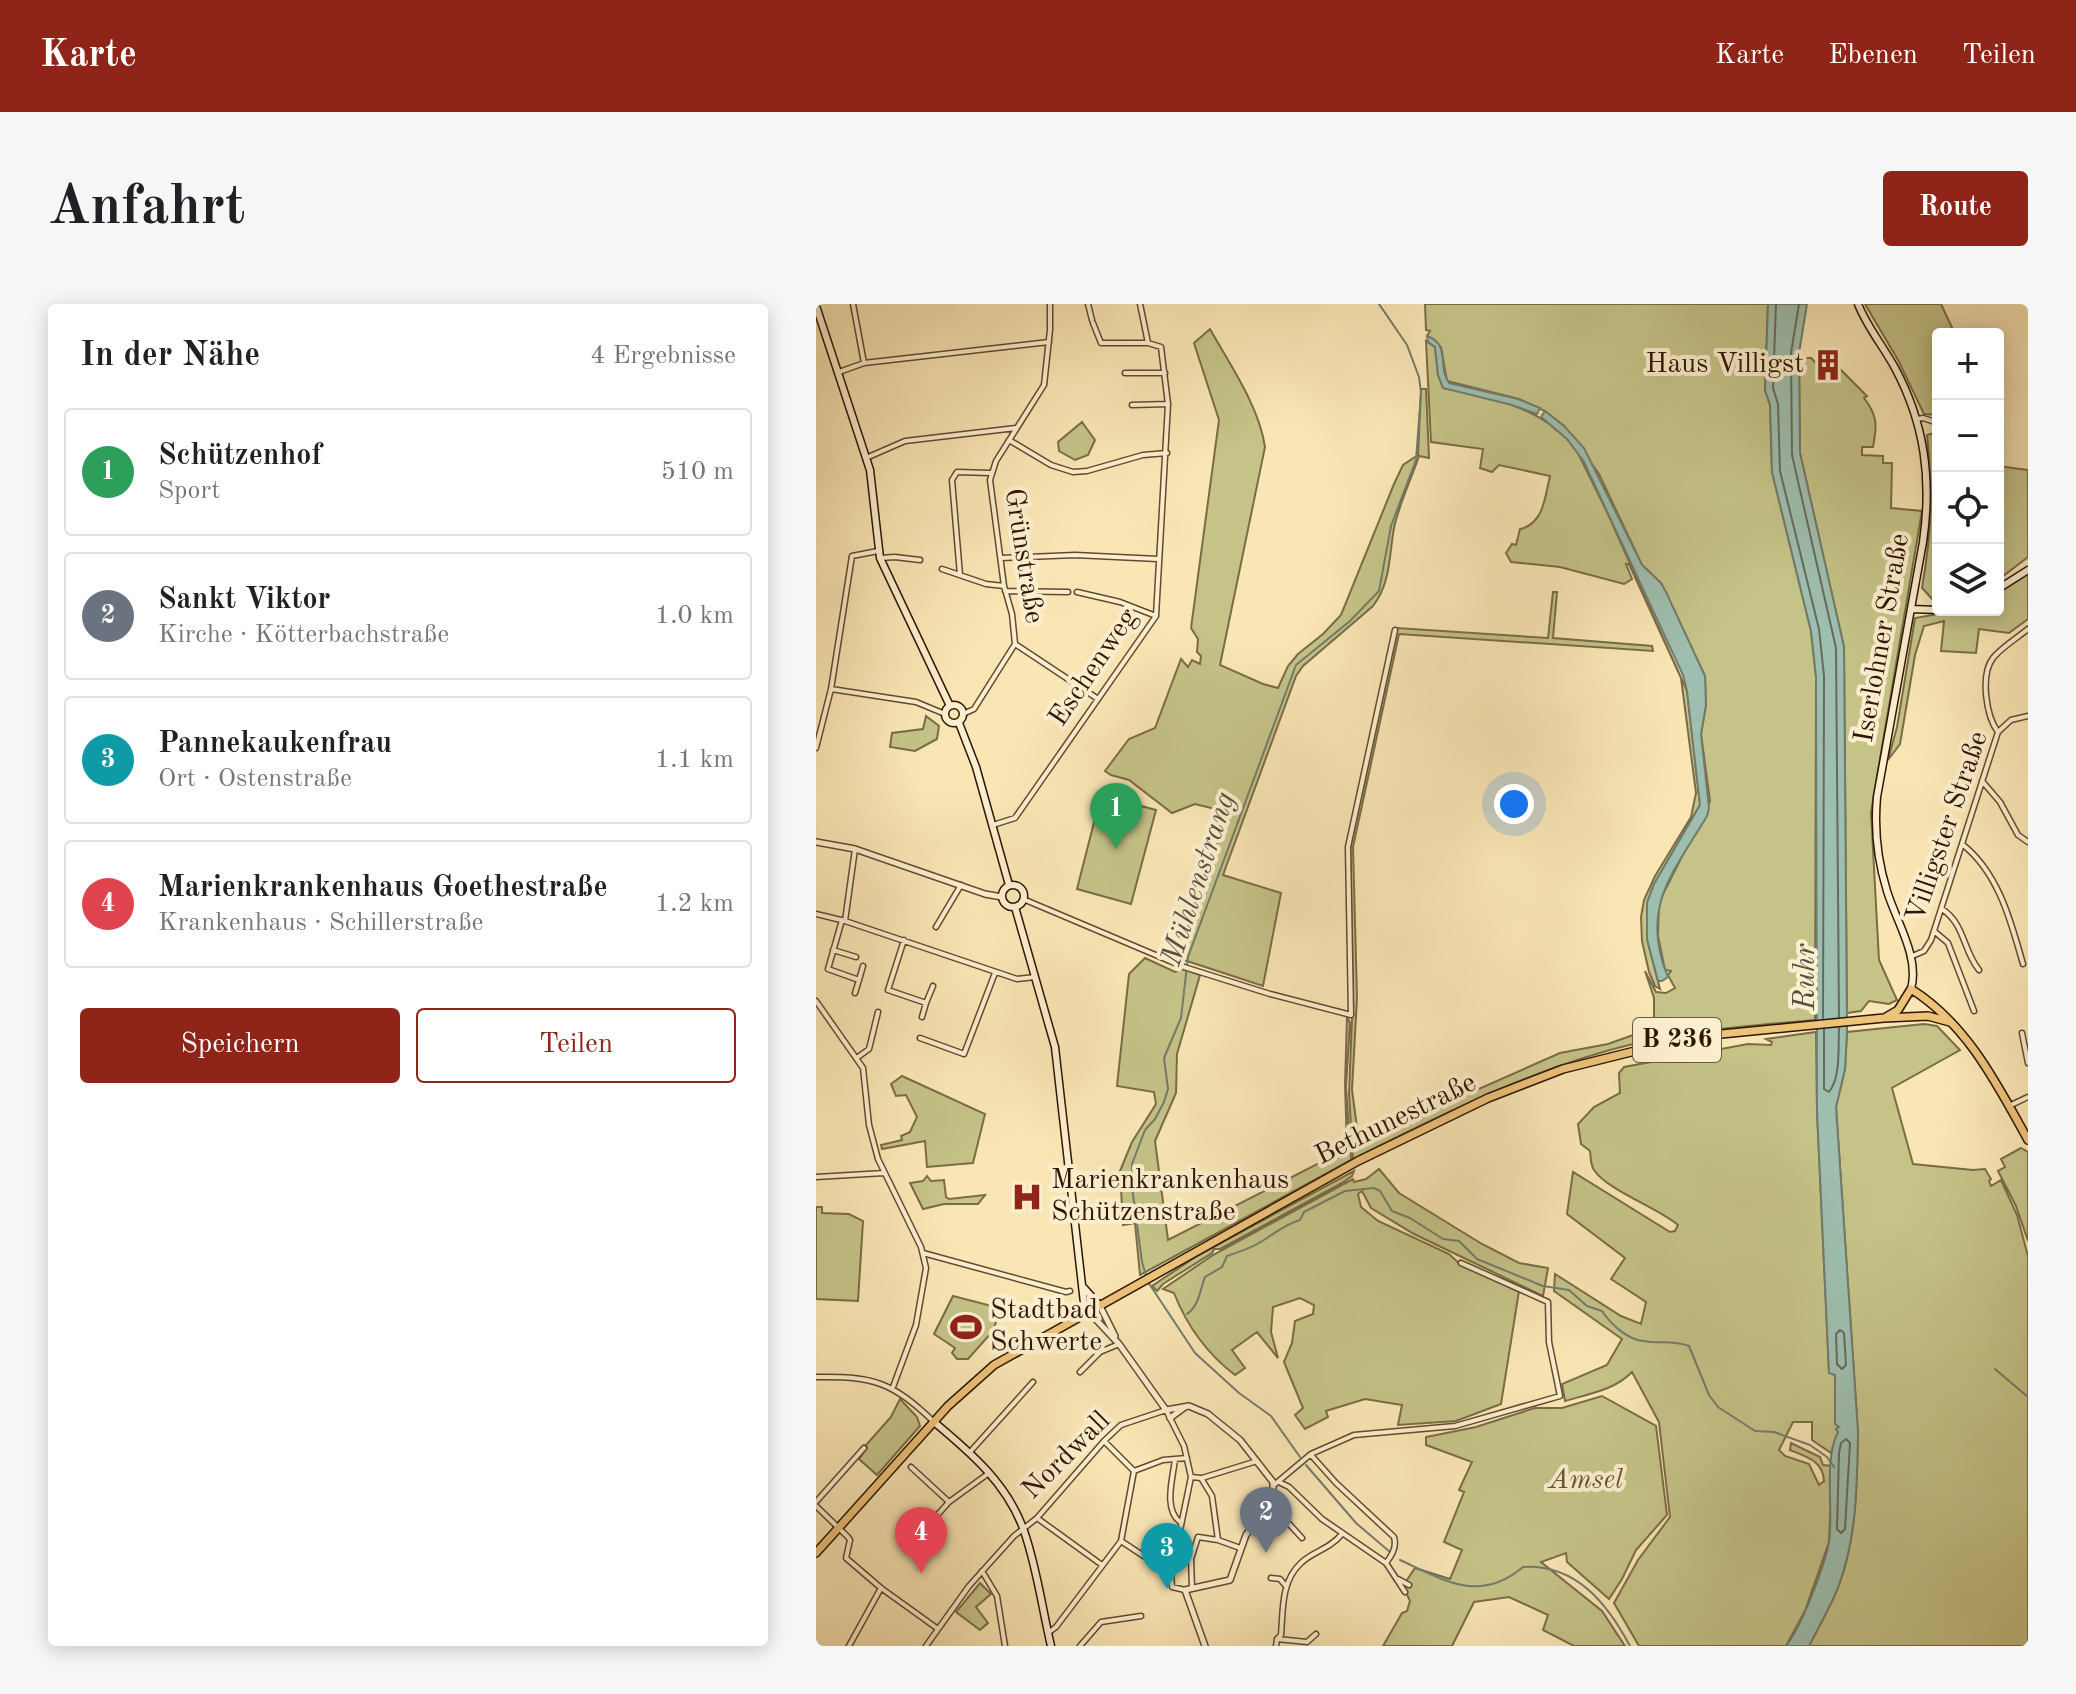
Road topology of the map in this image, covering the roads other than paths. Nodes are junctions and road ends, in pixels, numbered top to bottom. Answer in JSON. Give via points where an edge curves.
{"nodes":[{"id":1,"x":853,"y":304,"type":"edge"},
{"id":2,"x":1050,"y":304,"type":"edge"},
{"id":3,"x":1088,"y":304,"type":"edge"},
{"id":4,"x":1140,"y":304,"type":"edge"},
{"id":5,"x":1858,"y":304,"type":"edge"},
{"id":6,"x":816,"y":306,"type":"edge"},
{"id":7,"x":1049,"y":342,"type":"junction"},
{"id":8,"x":1148,"y":343,"type":"junction"},
{"id":9,"x":864,"y":363,"type":"junction"},
{"id":10,"x":837,"y":373,"type":"junction"},
{"id":11,"x":1125,"y":373,"type":"dead end"},
{"id":12,"x":1165,"y":373,"type":"junction"},
{"id":13,"x":1168,"y":404,"type":"junction"},
{"id":14,"x":1132,"y":405,"type":"dead end"},
{"id":15,"x":1917,"y":419,"type":"junction"},
{"id":16,"x":1932,"y":421,"type":"edge"},
{"id":17,"x":1017,"y":428,"type":"junction"},
{"id":18,"x":1009,"y":440,"type":"junction"},
{"id":19,"x":1167,"y":453,"type":"junction"},
{"id":20,"x":866,"y":458,"type":"junction"},
{"id":21,"x":991,"y":473,"type":"junction"},
{"id":22,"x":879,"y":555,"type":"junction"},
{"id":23,"x":1001,"y":558,"type":"junction"},
{"id":24,"x":1159,"y":559,"type":"junction"},
{"id":25,"x":920,"y":560,"type":"dead end"},
{"id":26,"x":942,"y":569,"type":"dead end"},
{"id":27,"x":2028,"y":570,"type":"edge"},
{"id":28,"x":960,"y":575,"type":"junction"},
{"id":29,"x":2004,"y":585,"type":"edge"},
{"id":30,"x":1004,"y":588,"type":"junction"},
{"id":31,"x":1068,"y":592,"type":"dead end"},
{"id":32,"x":1077,"y":592,"type":"dead end"},
{"id":33,"x":1912,"y":609,"type":"junction"},
{"id":34,"x":1932,"y":610,"type":"edge"},
{"id":35,"x":1156,"y":616,"type":"junction"},
{"id":36,"x":2028,"y":629,"type":"edge"},
{"id":37,"x":1395,"y":630,"type":"dead end"},
{"id":38,"x":1015,"y":644,"type":"junction"},
{"id":39,"x":831,"y":689,"type":"junction"},
{"id":40,"x":1098,"y":699,"type":"junction"},
{"id":41,"x":950,"y":706,"type":"junction"},
{"id":42,"x":945,"y":714,"type":"junction"},
{"id":43,"x":963,"y":714,"type":"junction"},
{"id":44,"x":2028,"y":716,"type":"edge"},
{"id":45,"x":959,"y":723,"type":"junction"},
{"id":46,"x":1998,"y":732,"type":"junction"},
{"id":47,"x":816,"y":748,"type":"edge"},
{"id":48,"x":1982,"y":781,"type":"junction"},
{"id":49,"x":993,"y":825,"type":"junction"},
{"id":50,"x":816,"y":842,"type":"edge"},
{"id":51,"x":2028,"y":842,"type":"edge"},
{"id":52,"x":1962,"y":843,"type":"junction"},
{"id":53,"x":855,"y":849,"type":"junction"},
{"id":54,"x":961,"y":885,"type":"junction"},
{"id":55,"x":1009,"y":885,"type":"junction"},
{"id":56,"x":1002,"y":897,"type":"junction"},
{"id":57,"x":1023,"y":899,"type":"junction"},
{"id":58,"x":1015,"y":907,"type":"junction"},
{"id":59,"x":1941,"y":908,"type":"junction"},
{"id":60,"x":816,"y":914,"type":"edge"},
{"id":61,"x":844,"y":920,"type":"junction"},
{"id":62,"x":936,"y":927,"type":"dead end"},
{"id":63,"x":1934,"y":931,"type":"junction"},
{"id":64,"x":904,"y":940,"type":"junction"},
{"id":65,"x":833,"y":950,"type":"junction"},
{"id":66,"x":856,"y":957,"type":"dead end"},
{"id":67,"x":1910,"y":957,"type":"junction"},
{"id":68,"x":2023,"y":964,"type":"dead end"},
{"id":69,"x":863,"y":966,"type":"dead end"},
{"id":70,"x":1979,"y":970,"type":"dead end"},
{"id":71,"x":995,"y":973,"type":"junction"},
{"id":72,"x":1035,"y":977,"type":"junction"},
{"id":73,"x":859,"y":980,"type":"junction"},
{"id":74,"x":933,"y":986,"type":"dead end"},
{"id":75,"x":1911,"y":989,"type":"junction"},
{"id":76,"x":855,"y":993,"type":"dead end"},
{"id":77,"x":816,"y":1001,"type":"edge"},
{"id":78,"x":926,"y":1003,"type":"junction"},
{"id":79,"x":1974,"y":1011,"type":"dead end"},
{"id":80,"x":878,"y":1012,"type":"dead end"},
{"id":81,"x":922,"y":1017,"type":"dead end"},
{"id":82,"x":1884,"y":1018,"type":"junction"},
{"id":83,"x":1950,"y":1022,"type":"junction"},
{"id":84,"x":2022,"y":1033,"type":"dead end"},
{"id":85,"x":920,"y":1038,"type":"dead end"},
{"id":86,"x":858,"y":1057,"type":"junction"},
{"id":87,"x":2028,"y":1063,"type":"edge"},
{"id":88,"x":2028,"y":1097,"type":"edge"},
{"id":89,"x":2009,"y":1106,"type":"junction"},
{"id":90,"x":2028,"y":1140,"type":"edge"},
{"id":91,"x":884,"y":1173,"type":"junction"},
{"id":92,"x":816,"y":1177,"type":"edge"},
{"id":93,"x":923,"y":1253,"type":"junction"},
{"id":94,"x":1461,"y":1263,"type":"dead end"},
{"id":95,"x":1084,"y":1288,"type":"junction"},
{"id":96,"x":1070,"y":1291,"type":"dead end"},
{"id":97,"x":1100,"y":1306,"type":"junction"},
{"id":98,"x":1089,"y":1312,"type":"junction"},
{"id":99,"x":1119,"y":1344,"type":"junction"},
{"id":100,"x":1080,"y":1372,"type":"dead end"},
{"id":101,"x":816,"y":1377,"type":"edge"},
{"id":102,"x":1033,"y":1382,"type":"dead end"},
{"id":103,"x":893,"y":1387,"type":"junction"},
{"id":104,"x":1186,"y":1406,"type":"junction"},
{"id":105,"x":1166,"y":1410,"type":"junction"},
{"id":106,"x":1170,"y":1418,"type":"junction"},
{"id":107,"x":934,"y":1422,"type":"junction"},
{"id":108,"x":1104,"y":1441,"type":"junction"},
{"id":109,"x":864,"y":1448,"type":"dead end"},
{"id":110,"x":970,"y":1452,"type":"junction"},
{"id":111,"x":1311,"y":1454,"type":"junction"},
{"id":112,"x":1187,"y":1458,"type":"junction"},
{"id":113,"x":1175,"y":1459,"type":"junction"},
{"id":114,"x":1257,"y":1461,"type":"junction"},
{"id":115,"x":911,"y":1467,"type":"dead end"},
{"id":116,"x":1134,"y":1471,"type":"junction"},
{"id":117,"x":989,"y":1472,"type":"junction"},
{"id":118,"x":1191,"y":1477,"type":"junction"},
{"id":119,"x":1201,"y":1478,"type":"junction"},
{"id":120,"x":1276,"y":1483,"type":"junction"},
{"id":121,"x":949,"y":1502,"type":"junction"},
{"id":122,"x":1270,"y":1503,"type":"junction"},
{"id":123,"x":816,"y":1504,"type":"edge"},
{"id":124,"x":1037,"y":1518,"type":"junction"},
{"id":125,"x":932,"y":1521,"type":"dead end"},
{"id":126,"x":1180,"y":1522,"type":"junction"},
{"id":127,"x":839,"y":1528,"type":"junction"},
{"id":128,"x":1024,"y":1529,"type":"junction"},
{"id":129,"x":1342,"y":1534,"type":"junction"},
{"id":130,"x":1302,"y":1538,"type":"dead end"},
{"id":131,"x":1218,"y":1540,"type":"junction"},
{"id":132,"x":1121,"y":1541,"type":"junction"},
{"id":133,"x":1240,"y":1548,"type":"junction"},
{"id":134,"x":816,"y":1553,"type":"edge"},
{"id":135,"x":1386,"y":1563,"type":"junction"},
{"id":136,"x":1102,"y":1565,"type":"junction"},
{"id":137,"x":982,"y":1571,"type":"junction"},
{"id":138,"x":1171,"y":1574,"type":"junction"},
{"id":139,"x":1271,"y":1578,"type":"dead end"},
{"id":140,"x":1396,"y":1578,"type":"junction"},
{"id":141,"x":1409,"y":1585,"type":"dead end"},
{"id":142,"x":1286,"y":1586,"type":"junction"},
{"id":143,"x":881,"y":1588,"type":"junction"},
{"id":144,"x":1192,"y":1588,"type":"junction"},
{"id":145,"x":1185,"y":1590,"type":"junction"},
{"id":146,"x":1405,"y":1592,"type":"dead end"},
{"id":147,"x":1141,"y":1616,"type":"dead end"},
{"id":148,"x":938,"y":1629,"type":"junction"},
{"id":149,"x":1048,"y":1633,"type":"junction"},
{"id":150,"x":1316,"y":1634,"type":"dead end"},
{"id":151,"x":1279,"y":1637,"type":"junction"},
{"id":152,"x":849,"y":1646,"type":"edge"},
{"id":153,"x":926,"y":1646,"type":"edge"},
{"id":154,"x":1005,"y":1646,"type":"edge"},
{"id":155,"x":1051,"y":1646,"type":"edge"},
{"id":156,"x":1080,"y":1646,"type":"edge"},
{"id":157,"x":1205,"y":1646,"type":"edge"},
{"id":158,"x":1276,"y":1646,"type":"edge"}],
"edges":[{"from":1,"to":9,"type":"street"},
{"from":2,"to":7,"type":"street","name":"Grünstraße"},
{"from":3,"to":8,"type":"street","via":[[1101,343]]},
{"from":4,"to":8,"type":"street"},
{"from":5,"to":15,"type":"main road","name":"Iserlohner Straße"},
{"from":6,"to":10,"type":"main road"},
{"from":7,"to":9,"type":"street"},
{"from":7,"to":17,"type":"street","name":"Grünstraße","via":[[1044,385]]},
{"from":8,"to":12,"type":"street","name":"Eschenweg","via":[[1161,347]]},
{"from":9,"to":10,"type":"street"},
{"from":10,"to":20,"type":"main road"},
{"from":11,"to":12,"type":"street"},
{"from":12,"to":13,"type":"street","name":"Eschenweg"},
{"from":13,"to":14,"type":"street"},
{"from":13,"to":19,"type":"street","name":"Eschenweg"},
{"from":15,"to":16,"type":"street"},
{"from":15,"to":33,"type":"main road","name":"Iserlohner Straße","via":[[1925,450],[1928,508]]},
{"from":17,"to":18,"type":"street","name":"Grünstraße"},
{"from":17,"to":20,"type":"street","via":[[905,441]]},
{"from":18,"to":19,"type":"street","via":[[1073,472]]},
{"from":18,"to":21,"type":"street","name":"Grünstraße"},
{"from":19,"to":24,"type":"street","name":"Eschenweg"},
{"from":20,"to":22,"type":"main road"},
{"from":21,"to":23,"type":"street","name":"Grünstraße"},
{"from":21,"to":28,"type":"street","via":[[957,472],[952,480]]},
{"from":22,"to":25,"type":"street"},
{"from":22,"to":39,"type":"street","via":[[852,556]]},
{"from":22,"to":41,"type":"main road"},
{"from":23,"to":24,"type":"street"},
{"from":23,"to":30,"type":"street","name":"Grünstraße"},
{"from":24,"to":35,"type":"street","name":"Eschenweg"},
{"from":26,"to":28,"type":"street"},
{"from":27,"to":29,"type":"main road"},
{"from":28,"to":30,"type":"street"},
{"from":30,"to":31,"type":"street"},
{"from":30,"to":38,"type":"street","name":"Grünstraße"},
{"from":32,"to":35,"type":"street"},
{"from":33,"to":34,"type":"main road"},
{"from":33,"to":67,"type":"main road","name":"Iserlohner Straße","via":[[1874,831],[1887,892]]},
{"from":35,"to":40,"type":"street","name":"Eschenweg"},
{"from":36,"to":46,"type":"street","via":[[1992,660],[1988,673],[1987,706]]},
{"from":37,"to":57,"type":"street","via":[[1348,847],[1351,1015],[1184,967]]},
{"from":38,"to":40,"type":"street"},
{"from":38,"to":43,"type":"street","name":"Grünstraße","via":[[974,709]]},
{"from":39,"to":42,"type":"street","via":[[916,702]]},
{"from":39,"to":47,"type":"street"},
{"from":40,"to":49,"type":"street","name":"Eschenweg","via":[[1015,818]]},
{"from":41,"to":42,"type":"main road"},
{"from":41,"to":43,"type":"main road","via":[[959,706]]},
{"from":42,"to":45,"type":"main road","via":[[949,722]]},
{"from":43,"to":45,"type":"main road"},
{"from":44,"to":46,"type":"street","name":"Villigster Straße","via":[[2011,720]]},
{"from":45,"to":49,"type":"main road"},
{"from":46,"to":48,"type":"street","name":"Villigster Straße"},
{"from":48,"to":51,"type":"street"},
{"from":48,"to":52,"type":"street","name":"Villigster Straße"},
{"from":49,"to":55,"type":"main road"},
{"from":50,"to":53,"type":"street"},
{"from":52,"to":59,"type":"street","name":"Villigster Straße"},
{"from":52,"to":68,"type":"street","via":[[2001,897]]},
{"from":53,"to":54,"type":"street"},
{"from":53,"to":61,"type":"street"},
{"from":54,"to":56,"type":"street"},
{"from":54,"to":62,"type":"street"},
{"from":55,"to":56,"type":"main road"},
{"from":55,"to":57,"type":"main road","via":[[1019,887]]},
{"from":56,"to":58,"type":"main road"},
{"from":57,"to":58,"type":"main road"},
{"from":58,"to":72,"type":"main road"},
{"from":59,"to":63,"type":"street","name":"Villigster Straße"},
{"from":59,"to":70,"type":"street","via":[[1960,927]]},
{"from":60,"to":61,"type":"street"},
{"from":61,"to":64,"type":"street"},
{"from":61,"to":65,"type":"street"},
{"from":63,"to":67,"type":"street","name":"Villigster Straße","via":[[1924,951]]},
{"from":63,"to":79,"type":"street","via":[[1948,943]]},
{"from":64,"to":71,"type":"street"},
{"from":64,"to":78,"type":"street","via":[[888,990]]},
{"from":65,"to":66,"type":"street"},
{"from":65,"to":73,"type":"street","via":[[828,969]]},
{"from":67,"to":75,"type":"main road","name":"Iserlohner Straße"},
{"from":69,"to":73,"type":"street"},
{"from":71,"to":72,"type":"street"},
{"from":71,"to":85,"type":"street","via":[[964,1054]]},
{"from":72,"to":95,"type":"main road","via":[[1061,1083]]},
{"from":73,"to":76,"type":"street"},
{"from":74,"to":78,"type":"street"},
{"from":75,"to":82,"type":"main road","via":[[1898,1010]]},
{"from":75,"to":83,"type":"main road"},
{"from":77,"to":86,"type":"street"},
{"from":78,"to":81,"type":"street"},
{"from":80,"to":86,"type":"street","via":[[869,1049]]},
{"from":82,"to":83,"type":"main road","name":"Bethunestraße","number":"B 236","via":[[1928,1016]]},
{"from":82,"to":97,"type":"main road","name":"Bethunestraße","number":"B 236","via":[[1691,1037],[1563,1069],[1488,1098],[1358,1161]]},
{"from":83,"to":89,"type":"main road"},
{"from":84,"to":87,"type":"street"},
{"from":86,"to":91,"type":"street"},
{"from":88,"to":89,"type":"street"},
{"from":89,"to":90,"type":"main road"},
{"from":91,"to":92,"type":"street"},
{"from":91,"to":93,"type":"street"},
{"from":93,"to":96,"type":"street"},
{"from":93,"to":103,"type":"street","via":[[926,1281]]},
{"from":94,"to":111,"type":"street","via":[[1548,1302],[1549,1342],[1560,1396],[1455,1426],[1354,1435]]},
{"from":95,"to":97,"type":"main road"},
{"from":95,"to":98,"type":"main road"},
{"from":97,"to":98,"type":"main road","name":"Bethunestraße","number":"B 236"},
{"from":97,"to":99,"type":"street"},
{"from":98,"to":99,"type":"street"},
{"from":98,"to":107,"type":"main road","name":"Bethunestraße","number":"B 236","via":[[1008,1356]]},
{"from":99,"to":100,"type":"street","via":[[1100,1352]]},
{"from":99,"to":105,"type":"street"},
{"from":101,"to":103,"type":"street"},
{"from":102,"to":110,"type":"street"},
{"from":103,"to":107,"type":"street"},
{"from":104,"to":105,"type":"street"},
{"from":104,"to":106,"type":"street"},
{"from":104,"to":114,"type":"street","via":[[1213,1418]]},
{"from":105,"to":106,"type":"street"},
{"from":105,"to":108,"type":"street","name":"Nordwall","via":[[1121,1425]]},
{"from":106,"to":112,"type":"street"},
{"from":107,"to":110,"type":"main road"},
{"from":107,"to":127,"type":"main road","number":"B 236"},
{"from":108,"to":116,"type":"street"},
{"from":108,"to":124,"type":"street","name":"Nordwall"},
{"from":109,"to":123,"type":"street"},
{"from":110,"to":117,"type":"main road"},
{"from":111,"to":120,"type":"street"},
{"from":111,"to":135,"type":"street","via":[[1394,1537],[1394,1552]]},
{"from":112,"to":113,"type":"street"},
{"from":112,"to":118,"type":"street"},
{"from":113,"to":116,"type":"street"},
{"from":113,"to":126,"type":"street","via":[[1171,1507]]},
{"from":114,"to":119,"type":"street"},
{"from":114,"to":120,"type":"street"},
{"from":115,"to":121,"type":"street"},
{"from":116,"to":132,"type":"street"},
{"from":117,"to":121,"type":"street"},
{"from":117,"to":128,"type":"main road"},
{"from":118,"to":119,"type":"street"},
{"from":118,"to":126,"type":"street"},
{"from":119,"to":131,"type":"street","via":[[1212,1496]]},
{"from":120,"to":122,"type":"street"},
{"from":120,"to":129,"type":"street","via":[[1289,1487]]},
{"from":121,"to":125,"type":"street"},
{"from":122,"to":130,"type":"street"},
{"from":122,"to":133,"type":"street"},
{"from":123,"to":127,"type":"street"},
{"from":124,"to":128,"type":"street","name":"Nordwall"},
{"from":124,"to":136,"type":"street"},
{"from":126,"to":138,"type":"street"},
{"from":127,"to":134,"type":"main road","number":"B 236"},
{"from":127,"to":143,"type":"street","via":[[850,1540],[846,1558]]},
{"from":128,"to":137,"type":"street"},
{"from":128,"to":149,"type":"main road","name":"Nordwall"},
{"from":129,"to":135,"type":"street"},
{"from":129,"to":142,"type":"street","via":[[1301,1563]]},
{"from":131,"to":133,"type":"street"},
{"from":131,"to":144,"type":"street","via":[[1200,1536],[1194,1542]]},
{"from":132,"to":136,"type":"street"},
{"from":132,"to":138,"type":"street"},
{"from":133,"to":144,"type":"street","via":[[1230,1580]]},
{"from":135,"to":140,"type":"street"},
{"from":136,"to":149,"type":"street"},
{"from":137,"to":148,"type":"street"},
{"from":137,"to":154,"type":"street","via":[[997,1596]]},
{"from":138,"to":145,"type":"street","via":[[1172,1587]]},
{"from":139,"to":142,"type":"street"},
{"from":140,"to":141,"type":"street"},
{"from":140,"to":146,"type":"street"},
{"from":142,"to":151,"type":"street"},
{"from":143,"to":148,"type":"street"},
{"from":143,"to":152,"type":"street"},
{"from":144,"to":145,"type":"street"},
{"from":145,"to":157,"type":"street"},
{"from":147,"to":156,"type":"street","via":[[1101,1622]]},
{"from":148,"to":153,"type":"street"},
{"from":149,"to":155,"type":"main road","name":"Nordwall"},
{"from":150,"to":151,"type":"street","via":[[1307,1642]]},
{"from":151,"to":158,"type":"street"}]}
